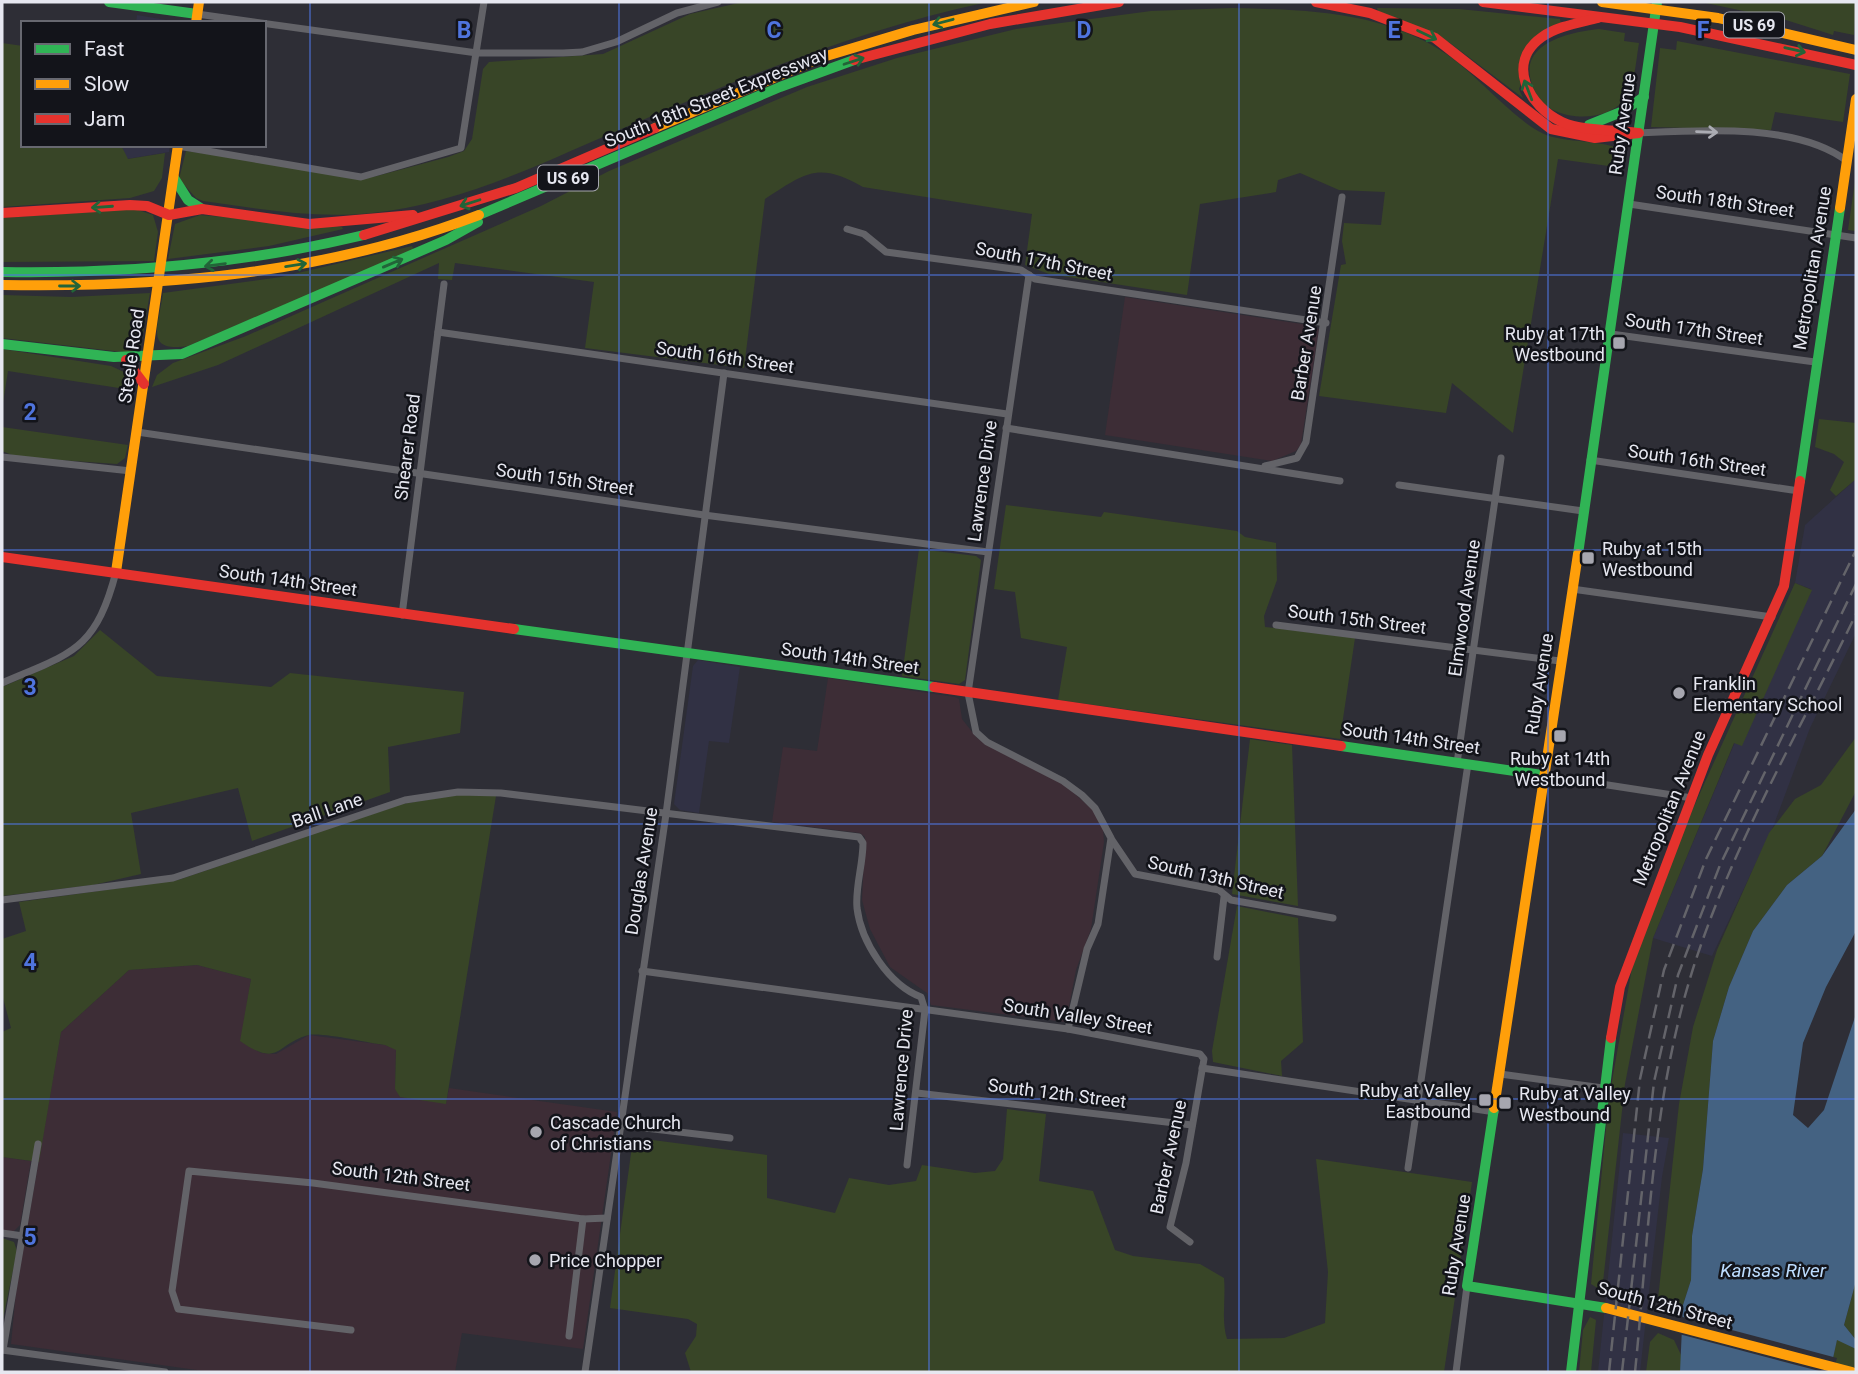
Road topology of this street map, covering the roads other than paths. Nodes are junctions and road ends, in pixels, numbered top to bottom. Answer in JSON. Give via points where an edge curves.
{"nodes":[{"id":1,"x":109,"y":2,"type":"edge"},
{"id":2,"x":199,"y":2,"type":"edge"},
{"id":3,"x":484,"y":2,"type":"edge"},
{"id":4,"x":718,"y":2,"type":"edge"},
{"id":5,"x":1034,"y":2,"type":"edge"},
{"id":6,"x":1119,"y":2,"type":"edge"},
{"id":7,"x":1316,"y":2,"type":"edge"},
{"id":8,"x":1483,"y":2,"type":"edge"},
{"id":9,"x":1602,"y":2,"type":"edge"},
{"id":10,"x":1657,"y":2,"type":"edge"},
{"id":11,"x":1608,"y":16,"type":"junction"},
{"id":12,"x":196,"y":18,"type":"edge"},
{"id":13,"x":220,"y":21,"type":"edge"},
{"id":14,"x":266,"y":27,"type":"edge"},
{"id":15,"x":1856,"y":50,"type":"edge"},
{"id":16,"x":477,"y":53,"type":"junction"},
{"id":17,"x":1856,"y":65,"type":"edge"},
{"id":18,"x":1644,"y":96,"type":"junction"},
{"id":19,"x":1856,"y":99,"type":"edge"},
{"id":20,"x":1581,"y":127,"type":"junction"},
{"id":21,"x":1639,"y":133,"type":"junction"},
{"id":22,"x":178,"y":147,"type":"edge"},
{"id":23,"x":184,"y":147,"type":"edge"},
{"id":24,"x":1847,"y":161,"type":"junction"},
{"id":25,"x":174,"y":178,"type":"junction"},
{"id":26,"x":1342,"y":197,"type":"dead end"},
{"id":27,"x":515,"y":201,"type":"junction"},
{"id":28,"x":1629,"y":204,"type":"junction"},
{"id":29,"x":202,"y":209,"type":"junction"},
{"id":30,"x":448,"y":210,"type":"junction"},
{"id":31,"x":2,"y":213,"type":"edge"},
{"id":32,"x":169,"y":215,"type":"junction"},
{"id":33,"x":847,"y":229,"type":"dead end"},
{"id":34,"x":1835,"y":234,"type":"junction"},
{"id":35,"x":1856,"y":239,"type":"edge"},
{"id":36,"x":2,"y":272,"type":"edge"},
{"id":37,"x":1029,"y":275,"type":"junction"},
{"id":38,"x":444,"y":284,"type":"dead end"},
{"id":39,"x":2,"y":285,"type":"edge"},
{"id":40,"x":1325,"y":323,"type":"junction"},
{"id":41,"x":438,"y":332,"type":"junction"},
{"id":42,"x":1611,"y":334,"type":"junction"},
{"id":43,"x":2,"y":344,"type":"edge"},
{"id":44,"x":126,"y":359,"type":"junction"},
{"id":45,"x":148,"y":360,"type":"junction"},
{"id":46,"x":1815,"y":362,"type":"junction"},
{"id":47,"x":724,"y":373,"type":"junction"},
{"id":48,"x":144,"y":384,"type":"junction"},
{"id":49,"x":1007,"y":414,"type":"junction"},
{"id":50,"x":1006,"y":428,"type":"junction"},
{"id":51,"x":137,"y":432,"type":"junction"},
{"id":52,"x":2,"y":457,"type":"edge"},
{"id":53,"x":1501,"y":458,"type":"dead end"},
{"id":54,"x":1590,"y":460,"type":"junction"},
{"id":55,"x":1265,"y":467,"type":"junction"},
{"id":56,"x":131,"y":471,"type":"junction"},
{"id":57,"x":419,"y":473,"type":"junction"},
{"id":58,"x":1340,"y":481,"type":"dead end"},
{"id":59,"x":1399,"y":485,"type":"dead end"},
{"id":60,"x":1799,"y":491,"type":"junction"},
{"id":61,"x":1496,"y":499,"type":"junction"},
{"id":62,"x":1583,"y":511,"type":"junction"},
{"id":63,"x":704,"y":515,"type":"junction"},
{"id":64,"x":988,"y":552,"type":"junction"},
{"id":65,"x":2,"y":557,"type":"edge"},
{"id":66,"x":116,"y":572,"type":"junction"},
{"id":67,"x":1572,"y":589,"type":"junction"},
{"id":68,"x":402,"y":615,"type":"junction"},
{"id":69,"x":1773,"y":617,"type":"junction"},
{"id":70,"x":1276,"y":625,"type":"dead end"},
{"id":71,"x":1473,"y":649,"type":"junction"},
{"id":72,"x":686,"y":651,"type":"junction"},
{"id":73,"x":1560,"y":661,"type":"junction"},
{"id":74,"x":2,"y":683,"type":"edge"},
{"id":75,"x":968,"y":692,"type":"junction"},
{"id":76,"x":1462,"y":763,"type":"junction"},
{"id":77,"x":1542,"y":775,"type":"junction"},
{"id":78,"x":1692,"y":798,"type":"junction"},
{"id":79,"x":666,"y":814,"type":"junction"},
{"id":80,"x":1111,"y":838,"type":"junction"},
{"id":81,"x":1224,"y":897,"type":"junction"},
{"id":82,"x":2,"y":900,"type":"edge"},
{"id":83,"x":1333,"y":918,"type":"dead end"},
{"id":84,"x":1217,"y":957,"type":"dead end"},
{"id":85,"x":642,"y":971,"type":"junction"},
{"id":86,"x":925,"y":1010,"type":"junction"},
{"id":87,"x":1068,"y":1029,"type":"junction"},
{"id":88,"x":1202,"y":1068,"type":"junction"},
{"id":89,"x":1500,"y":1074,"type":"junction"},
{"id":90,"x":1603,"y":1088,"type":"junction"},
{"id":91,"x":917,"y":1093,"type":"junction"},
{"id":92,"x":1418,"y":1102,"type":"junction"},
{"id":93,"x":1495,"y":1112,"type":"junction"},
{"id":94,"x":620,"y":1125,"type":"junction"},
{"id":95,"x":1192,"y":1125,"type":"junction"},
{"id":96,"x":730,"y":1138,"type":"dead end"},
{"id":97,"x":38,"y":1144,"type":"dead end"},
{"id":98,"x":907,"y":1165,"type":"dead end"},
{"id":99,"x":1408,"y":1168,"type":"dead end"},
{"id":100,"x":607,"y":1218,"type":"junction"},
{"id":101,"x":583,"y":1219,"type":"junction"},
{"id":102,"x":2,"y":1233,"type":"edge"},
{"id":103,"x":23,"y":1236,"type":"junction"},
{"id":104,"x":1190,"y":1242,"type":"dead end"},
{"id":105,"x":1467,"y":1286,"type":"junction"},
{"id":106,"x":11,"y":1291,"type":"junction"},
{"id":107,"x":2,"y":1292,"type":"edge"},
{"id":108,"x":1578,"y":1301,"type":"junction"},
{"id":109,"x":351,"y":1330,"type":"dead end"},
{"id":110,"x":569,"y":1336,"type":"dead end"},
{"id":111,"x":2,"y":1350,"type":"edge"},
{"id":112,"x":165,"y":1372,"type":"edge"},
{"id":113,"x":585,"y":1372,"type":"edge"},
{"id":114,"x":1456,"y":1372,"type":"edge"},
{"id":115,"x":1571,"y":1372,"type":"edge"},
{"id":116,"x":1852,"y":1372,"type":"edge"}],
"edges":[{"from":1,"to":12,"type":"main road"},
{"from":2,"to":12,"type":"main road"},
{"from":3,"to":16,"type":"street"},
{"from":4,"to":16,"type":"street","via":[[677,13],[616,42],[582,52]]},
{"from":5,"to":30,"type":"main road","name":"South 18th Street Expressway","number":"US 69","one_way":true,"via":[[862,44],[794,68],[516,188]]},
{"from":27,"to":6,"type":"main road","name":"South 18th Street Expressway","number":"US 69","one_way":true,"via":[[852,61],[998,23]]},
{"from":7,"to":21,"type":"main road","one_way":true,"via":[[1370,13],[1435,38],[1551,130],[1618,140]]},
{"from":8,"to":11,"type":"main road","number":"US 69"},
{"from":9,"to":15,"type":"main road","number":"US 69","via":[[1681,12]]},
{"from":10,"to":18,"type":"main road","name":"Ruby Avenue"},
{"from":11,"to":17,"type":"main road","number":"US 69","one_way":true},
{"from":20,"to":11,"type":"main road","one_way":true,"via":[[1564,123],[1533,103],[1522,75],[1525,61],[1538,40],[1549,33]]},
{"from":12,"to":13,"type":"street"},
{"from":14,"to":16,"type":"street"},
{"from":16,"to":23,"type":"street","via":[[461,148],[361,177]]},
{"from":18,"to":20,"type":"main road","via":[[1621,112]]},
{"from":18,"to":21,"type":"main road","name":"Ruby Avenue"},
{"from":19,"to":24,"type":"main road","name":"Metropolitan Avenue"},
{"from":20,"to":21,"type":"main road"},
{"from":21,"to":24,"type":"street","one_way":true,"via":[[1747,133],[1803,140]]},
{"from":21,"to":28,"type":"main road","name":"Ruby Avenue"},
{"from":22,"to":25,"type":"main road","name":"Steele Road"},
{"from":24,"to":34,"type":"main road","name":"Metropolitan Avenue"},
{"from":25,"to":29,"type":"main road","via":[[188,200]]},
{"from":25,"to":32,"type":"main road","name":"Steele Road"},
{"from":26,"to":40,"type":"street","name":"Barber Avenue"},
{"from":39,"to":27,"type":"main road","name":"South 18th Street Expressway","number":"US 69","one_way":true,"via":[[182,281],[318,262],[429,233]]},
{"from":45,"to":27,"type":"main road","one_way":true,"via":[[183,354],[299,305],[446,240]]},
{"from":28,"to":34,"type":"street","name":"South 18th Street"},
{"from":28,"to":42,"type":"main road","name":"Ruby Avenue"},
{"from":29,"to":30,"type":"main road","via":[[309,224]]},
{"from":29,"to":32,"type":"main road"},
{"from":30,"to":36,"type":"main road","name":"South 18th Street Expressway","number":"US 69","one_way":true,"via":[[331,244],[200,267]]},
{"from":32,"to":31,"type":"main road","one_way":true,"via":[[148,206],[130,205]]},
{"from":32,"to":45,"type":"main road","name":"Steele Road"},
{"from":33,"to":37,"type":"street","name":"South 17th Street","via":[[864,234],[886,251],[1021,270]]},
{"from":34,"to":35,"type":"street","name":"South 18th Street"},
{"from":34,"to":46,"type":"main road","name":"Metropolitan Avenue"},
{"from":37,"to":40,"type":"street","name":"South 17th Street"},
{"from":37,"to":49,"type":"street","name":"Lawrence Drive"},
{"from":38,"to":41,"type":"street","name":"Shearer Road"},
{"from":40,"to":55,"type":"street","name":"Barber Avenue","via":[[1302,452]]},
{"from":41,"to":47,"type":"street","name":"South 16th Street"},
{"from":41,"to":57,"type":"street","name":"Shearer Road"},
{"from":42,"to":46,"type":"street","name":"South 17th Street"},
{"from":42,"to":54,"type":"main road","name":"Ruby Avenue"},
{"from":43,"to":44,"type":"main road"},
{"from":44,"to":45,"type":"main road"},
{"from":44,"to":48,"type":"main road"},
{"from":45,"to":48,"type":"main road","name":"Steele Road"},
{"from":46,"to":60,"type":"main road","name":"Metropolitan Avenue"},
{"from":47,"to":49,"type":"street","name":"South 16th Street"},
{"from":47,"to":63,"type":"street","name":"Douglas Avenue"},
{"from":48,"to":51,"type":"main road","name":"Steele Road"},
{"from":49,"to":50,"type":"street","name":"Lawrence Drive"},
{"from":50,"to":55,"type":"street"},
{"from":50,"to":64,"type":"street","name":"Lawrence Drive"},
{"from":51,"to":56,"type":"main road","name":"Steele Road"},
{"from":51,"to":57,"type":"street","name":"South 15th Street"},
{"from":52,"to":56,"type":"street"},
{"from":53,"to":61,"type":"street","name":"Elmwood Avenue"},
{"from":54,"to":60,"type":"street","name":"South 16th Street"},
{"from":54,"to":62,"type":"main road","name":"Ruby Avenue"},
{"from":55,"to":58,"type":"street"},
{"from":56,"to":66,"type":"main road","name":"Steele Road"},
{"from":57,"to":63,"type":"street","name":"South 15th Street"},
{"from":57,"to":68,"type":"street","name":"Shearer Road"},
{"from":59,"to":61,"type":"street"},
{"from":60,"to":69,"type":"main road","name":"Metropolitan Avenue","via":[[1784,586]]},
{"from":61,"to":62,"type":"street"},
{"from":61,"to":71,"type":"street","name":"Elmwood Avenue"},
{"from":62,"to":67,"type":"main road","name":"Ruby Avenue"},
{"from":63,"to":64,"type":"street","name":"South 15th Street"},
{"from":63,"to":72,"type":"street","name":"Douglas Avenue"},
{"from":64,"to":75,"type":"street","name":"Lawrence Drive"},
{"from":65,"to":66,"type":"main road","name":"South 14th Street"},
{"from":66,"to":68,"type":"main road","name":"South 14th Street"},
{"from":66,"to":74,"type":"street","via":[[108,604],[75,651]]},
{"from":67,"to":69,"type":"street"},
{"from":67,"to":73,"type":"main road","name":"Ruby Avenue"},
{"from":68,"to":72,"type":"main road","name":"South 14th Street"},
{"from":69,"to":78,"type":"main road","name":"Metropolitan Avenue","via":[[1726,713]]},
{"from":70,"to":71,"type":"street","name":"South 15th Street"},
{"from":71,"to":73,"type":"street","name":"South 15th Street"},
{"from":71,"to":76,"type":"street","name":"Elmwood Avenue"},
{"from":72,"to":75,"type":"main road","name":"South 14th Street"},
{"from":72,"to":79,"type":"street","name":"Douglas Avenue"},
{"from":73,"to":77,"type":"main road","name":"Ruby Avenue"},
{"from":75,"to":76,"type":"main road","name":"South 14th Street"},
{"from":75,"to":80,"type":"street","name":"Lawrence Drive","via":[[976,732],[1082,794]]},
{"from":76,"to":77,"type":"main road","name":"South 14th Street"},
{"from":76,"to":92,"type":"street","name":"Elmwood Avenue"},
{"from":77,"to":78,"type":"street","name":"South 14th Street"},
{"from":77,"to":89,"type":"main road","name":"Ruby Avenue"},
{"from":78,"to":90,"type":"main road","name":"Metropolitan Avenue","via":[[1628,960],[1613,1017]]},
{"from":79,"to":82,"type":"street","name":"Ball Lane","via":[[501,793],[458,792],[405,800],[173,878]]},
{"from":79,"to":85,"type":"street","name":"Douglas Avenue"},
{"from":79,"to":86,"type":"street","name":"Lawrence Drive","via":[[859,837],[863,843],[857,906],[861,926],[884,968],[908,992],[921,997]]},
{"from":80,"to":81,"type":"street","name":"South 13th Street","via":[[1135,874],[1219,890]]},
{"from":80,"to":87,"type":"street","via":[[1098,925],[1087,950]]},
{"from":81,"to":83,"type":"street","name":"South 13th Street"},
{"from":81,"to":84,"type":"street"},
{"from":85,"to":86,"type":"street","name":"South Valley Street"},
{"from":85,"to":94,"type":"street","name":"Douglas Avenue"},
{"from":86,"to":87,"type":"street","name":"South Valley Street"},
{"from":86,"to":91,"type":"street","name":"Lawrence Drive"},
{"from":87,"to":88,"type":"street","name":"South Valley Street","via":[[1198,1053],[1204,1059]]},
{"from":88,"to":92,"type":"street"},
{"from":88,"to":95,"type":"street","name":"Barber Avenue"},
{"from":89,"to":90,"type":"street"},
{"from":89,"to":93,"type":"main road","name":"Ruby Avenue"},
{"from":90,"to":108,"type":"main road","name":"Metropolitan Avenue"},
{"from":91,"to":95,"type":"street","name":"South 12th Street"},
{"from":91,"to":98,"type":"street","name":"Lawrence Drive"},
{"from":92,"to":93,"type":"street"},
{"from":92,"to":99,"type":"street"},
{"from":93,"to":105,"type":"main road","name":"Ruby Avenue"},
{"from":94,"to":96,"type":"street"},
{"from":94,"to":100,"type":"street","name":"Douglas Avenue"},
{"from":95,"to":104,"type":"street","name":"Barber Avenue","via":[[1170,1227]]},
{"from":97,"to":103,"type":"street"},
{"from":100,"to":101,"type":"street","name":"South 12th Street"},
{"from":100,"to":113,"type":"street","name":"Douglas Avenue"},
{"from":101,"to":109,"type":"street","name":"South 12th Street","via":[[325,1184],[189,1171],[172,1291],[178,1308]]},
{"from":101,"to":110,"type":"street"},
{"from":102,"to":103,"type":"street"},
{"from":103,"to":106,"type":"street"},
{"from":105,"to":108,"type":"main road","name":"South 12th Street"},
{"from":105,"to":114,"type":"street","name":"Ruby Avenue"},
{"from":106,"to":107,"type":"street"},
{"from":106,"to":111,"type":"street"},
{"from":108,"to":115,"type":"main road","name":"Metropolitan Avenue"},
{"from":108,"to":116,"type":"main road","name":"South 12th Street"},
{"from":111,"to":112,"type":"street"}]}
